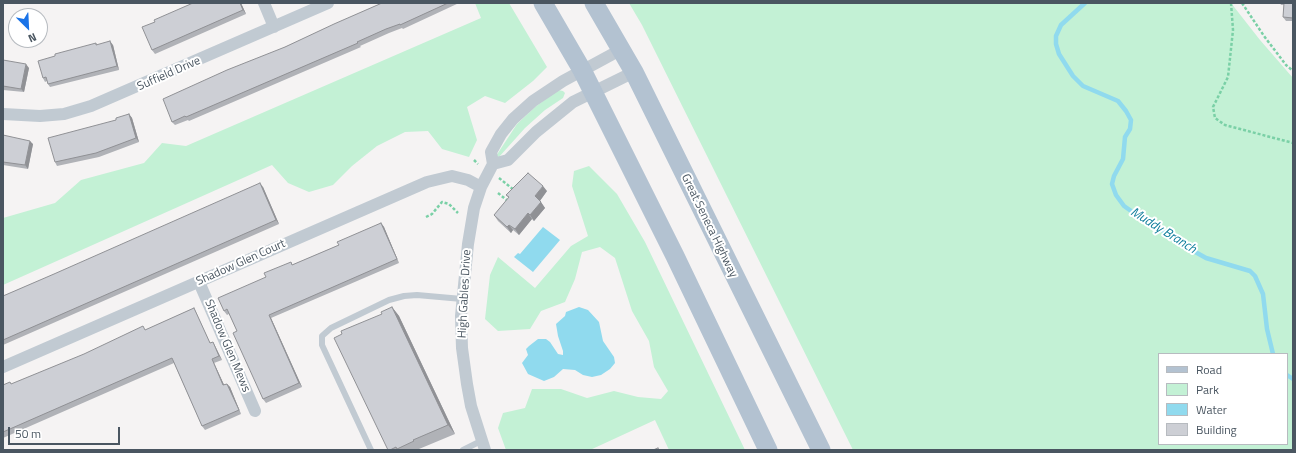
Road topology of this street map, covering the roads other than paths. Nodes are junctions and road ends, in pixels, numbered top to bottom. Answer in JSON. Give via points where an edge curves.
{"nodes":[{"id":1,"x":264,"y":3,"type":"edge"},
{"id":2,"x":328,"y":3,"type":"edge"},
{"id":3,"x":543,"y":3,"type":"edge"},
{"id":4,"x":594,"y":3,"type":"edge"},
{"id":5,"x":274,"y":27,"type":"junction"},
{"id":6,"x":622,"y":49,"type":"junction"},
{"id":7,"x":582,"y":70,"type":"junction"},
{"id":8,"x":634,"y":72,"type":"junction"},
{"id":9,"x":594,"y":93,"type":"junction"},
{"id":10,"x":3,"y":114,"type":"edge"},
{"id":11,"x":494,"y":164,"type":"junction"},
{"id":12,"x":481,"y":186,"type":"junction"},
{"id":13,"x":199,"y":282,"type":"junction"},
{"id":14,"x":462,"y":299,"type":"junction"},
{"id":15,"x":3,"y":367,"type":"edge"},
{"id":16,"x":255,"y":411,"type":"dead end"},
{"id":17,"x":483,"y":446,"type":"edge"},
{"id":18,"x":371,"y":450,"type":"edge"},
{"id":19,"x":463,"y":450,"type":"edge"},
{"id":20,"x":768,"y":450,"type":"edge"},
{"id":21,"x":821,"y":450,"type":"edge"}],
"edges":[{"from":1,"to":5,"type":"street"},
{"from":2,"to":5,"type":"street","name":"Suffield Drive"},
{"from":3,"to":7,"type":"main road"},
{"from":4,"to":6,"type":"main road","name":"Great Seneca Highway"},
{"from":5,"to":10,"type":"street","name":"Suffield Drive","via":[[91,106],[64,114]]},
{"from":6,"to":7,"type":"street","name":"High Gables Drive"},
{"from":6,"to":8,"type":"main road","name":"Great Seneca Highway"},
{"from":7,"to":9,"type":"main road"},
{"from":7,"to":11,"type":"street","name":"High Gables Drive","via":[[533,101],[513,119],[491,152]]},
{"from":8,"to":9,"type":"street"},
{"from":8,"to":21,"type":"main road","name":"Great Seneca Highway"},
{"from":9,"to":11,"type":"street","via":[[573,102],[536,132],[508,160]]},
{"from":9,"to":20,"type":"main road"},
{"from":11,"to":12,"type":"street","name":"High Gables Drive"},
{"from":12,"to":13,"type":"street","name":"Shadow Glen Court","via":[[452,176],[427,182]]},
{"from":12,"to":14,"type":"street","name":"High Gables Drive","via":[[469,237]]},
{"from":13,"to":15,"type":"street","name":"Shadow Glen Court"},
{"from":13,"to":16,"type":"street","name":"Shadow Glen Mews"},
{"from":14,"to":17,"type":"street","name":"High Gables Drive","via":[[461,333],[464,364],[471,406]]},
{"from":14,"to":18,"type":"lane","via":[[404,296],[389,300],[331,328],[322,336],[322,345]]},
{"from":17,"to":19,"type":"lane"}]}
